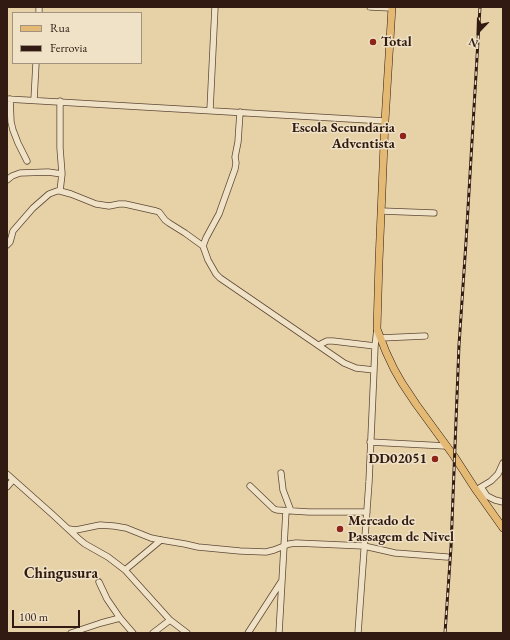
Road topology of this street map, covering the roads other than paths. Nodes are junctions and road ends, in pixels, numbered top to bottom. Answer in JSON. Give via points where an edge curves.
{"nodes":[{"id":1,"x":215,"y":7,"type":"edge"},
{"id":2,"x":370,"y":7,"type":"edge"},
{"id":3,"x":392,"y":8,"type":"edge"},
{"id":4,"x":36,"y":64,"type":"edge"},
{"id":5,"x":9,"y":99,"type":"edge"},
{"id":6,"x":34,"y":100,"type":"junction"},
{"id":7,"x":60,"y":101,"type":"junction"},
{"id":8,"x":210,"y":110,"type":"junction"},
{"id":9,"x":240,"y":112,"type":"junction"},
{"id":10,"x":385,"y":120,"type":"junction"},
{"id":11,"x":27,"y":161,"type":"dead end"},
{"id":12,"x":62,"y":174,"type":"junction"},
{"id":13,"x":7,"y":180,"type":"edge"},
{"id":14,"x":60,"y":191,"type":"junction"},
{"id":15,"x":381,"y":211,"type":"junction"},
{"id":16,"x":434,"y":213,"type":"dead end"},
{"id":17,"x":7,"y":245,"type":"edge"},
{"id":18,"x":203,"y":246,"type":"junction"},
{"id":19,"x":377,"y":329,"type":"junction"},
{"id":20,"x":425,"y":336,"type":"dead end"},
{"id":21,"x":380,"y":338,"type":"junction"},
{"id":22,"x":319,"y":345,"type":"junction"},
{"id":23,"x":375,"y":346,"type":"junction"},
{"id":24,"x":374,"y":370,"type":"junction"},
{"id":25,"x":370,"y":442,"type":"junction"},
{"id":26,"x":446,"y":446,"type":"junction"},
{"id":27,"x":503,"y":463,"type":"edge"},
{"id":28,"x":281,"y":473,"type":"dead end"},
{"id":29,"x":7,"y":474,"type":"edge"},
{"id":30,"x":13,"y":480,"type":"junction"},
{"id":31,"x":250,"y":486,"type":"dead end"},
{"id":32,"x":7,"y":487,"type":"edge"},
{"id":33,"x":478,"y":488,"type":"junction"},
{"id":34,"x":503,"y":502,"type":"edge"},
{"id":35,"x":288,"y":511,"type":"junction"},
{"id":36,"x":367,"y":512,"type":"junction"},
{"id":37,"x":503,"y":528,"type":"edge"},
{"id":38,"x":69,"y":529,"type":"junction"},
{"id":39,"x":161,"y":540,"type":"junction"},
{"id":40,"x":284,"y":546,"type":"junction"},
{"id":41,"x":364,"y":546,"type":"junction"},
{"id":42,"x":447,"y":557,"type":"dead end"},
{"id":43,"x":125,"y":570,"type":"junction"},
{"id":44,"x":98,"y":582,"type":"dead end"},
{"id":45,"x":282,"y":582,"type":"junction"},
{"id":46,"x":120,"y":618,"type":"junction"},
{"id":47,"x":170,"y":620,"type":"junction"},
{"id":48,"x":74,"y":633,"type":"edge"},
{"id":49,"x":133,"y":633,"type":"edge"},
{"id":50,"x":153,"y":633,"type":"edge"},
{"id":51,"x":187,"y":633,"type":"edge"},
{"id":52,"x":248,"y":633,"type":"edge"},
{"id":53,"x":279,"y":633,"type":"edge"},
{"id":54,"x":358,"y":633,"type":"edge"}],
"edges":[{"from":1,"to":8,"type":"street"},
{"from":2,"to":3,"type":"street"},
{"from":3,"to":10,"type":"main road"},
{"from":4,"to":6,"type":"street"},
{"from":5,"to":6,"type":"street"},
{"from":5,"to":11,"type":"street","via":[[13,130]]},
{"from":6,"to":7,"type":"street"},
{"from":7,"to":8,"type":"street"},
{"from":7,"to":12,"type":"street"},
{"from":8,"to":9,"type":"street"},
{"from":9,"to":10,"type":"street"},
{"from":9,"to":18,"type":"street","via":[[235,168]]},
{"from":10,"to":15,"type":"main road"},
{"from":12,"to":13,"type":"street","via":[[20,173]]},
{"from":12,"to":14,"type":"street"},
{"from":14,"to":17,"type":"street","via":[[49,194],[33,208],[13,231]]},
{"from":14,"to":18,"type":"street","via":[[96,204],[125,204],[159,212],[168,223]]},
{"from":15,"to":16,"type":"street"},
{"from":15,"to":19,"type":"main road"},
{"from":18,"to":22,"type":"street","via":[[208,260],[220,278]]},
{"from":19,"to":21,"type":"main road"},
{"from":19,"to":23,"type":"street"},
{"from":20,"to":21,"type":"street"},
{"from":21,"to":26,"type":"main road","via":[[402,383]]},
{"from":22,"to":23,"type":"street","via":[[332,341]]},
{"from":22,"to":24,"type":"street","via":[[344,363],[356,368]]},
{"from":23,"to":24,"type":"street"},
{"from":24,"to":25,"type":"street"},
{"from":25,"to":26,"type":"street"},
{"from":25,"to":36,"type":"street"},
{"from":26,"to":33,"type":"main road"},
{"from":27,"to":33,"type":"street","via":[[491,481]]},
{"from":28,"to":35,"type":"street"},
{"from":29,"to":30,"type":"street"},
{"from":30,"to":32,"type":"street"},
{"from":30,"to":38,"type":"street"},
{"from":31,"to":35,"type":"street","via":[[274,509]]},
{"from":33,"to":34,"type":"street","via":[[487,496]]},
{"from":33,"to":37,"type":"main road"},
{"from":35,"to":36,"type":"street"},
{"from":35,"to":40,"type":"street"},
{"from":36,"to":41,"type":"street"},
{"from":38,"to":39,"type":"street","via":[[114,526]]},
{"from":38,"to":43,"type":"street","via":[[85,544],[108,556]]},
{"from":39,"to":40,"type":"street","via":[[198,547],[257,552]]},
{"from":39,"to":43,"type":"street"},
{"from":40,"to":41,"type":"street","via":[[296,543]]},
{"from":40,"to":45,"type":"street"},
{"from":41,"to":42,"type":"street","via":[[395,553]]},
{"from":41,"to":54,"type":"street"},
{"from":43,"to":47,"type":"street"},
{"from":44,"to":46,"type":"street"},
{"from":45,"to":52,"type":"street"},
{"from":45,"to":53,"type":"street"},
{"from":46,"to":48,"type":"street"},
{"from":46,"to":49,"type":"street"},
{"from":47,"to":50,"type":"street"},
{"from":47,"to":51,"type":"street"}]}
